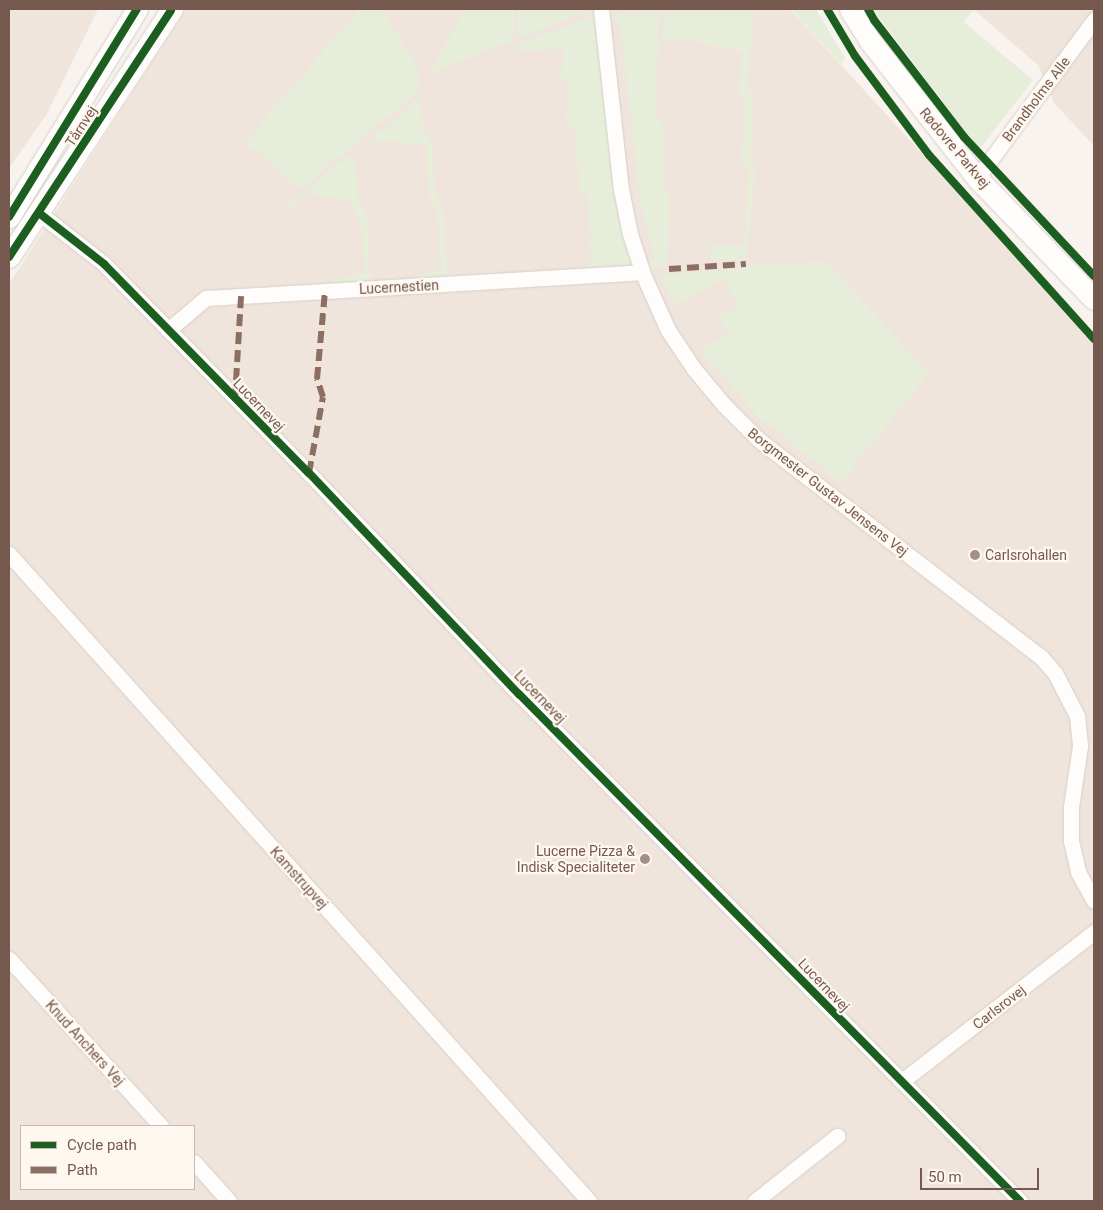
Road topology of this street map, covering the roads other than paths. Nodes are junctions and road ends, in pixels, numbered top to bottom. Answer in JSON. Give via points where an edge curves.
{"nodes":[{"id":1,"x":136,"y":9,"type":"edge"},
{"id":2,"x":171,"y":9,"type":"edge"},
{"id":3,"x":601,"y":9,"type":"edge"},
{"id":4,"x":850,"y":9,"type":"edge"},
{"id":5,"x":1094,"y":20,"type":"edge"},
{"id":6,"x":977,"y":178,"type":"junction"},
{"id":7,"x":39,"y":213,"type":"junction"},
{"id":8,"x":9,"y":217,"type":"edge"},
{"id":9,"x":9,"y":257,"type":"edge"},
{"id":10,"x":642,"y":272,"type":"junction"},
{"id":11,"x":1094,"y":299,"type":"edge"},
{"id":12,"x":168,"y":330,"type":"junction"},
{"id":13,"x":9,"y":554,"type":"edge"},
{"id":14,"x":1094,"y":902,"type":"edge"},
{"id":15,"x":1094,"y":932,"type":"edge"},
{"id":16,"x":9,"y":959,"type":"edge"},
{"id":17,"x":902,"y":1081,"type":"junction"},
{"id":18,"x":160,"y":1125,"type":"edge"},
{"id":19,"x":837,"y":1136,"type":"dead end"},
{"id":20,"x":195,"y":1163,"type":"edge"},
{"id":21,"x":230,"y":1201,"type":"edge"},
{"id":22,"x":589,"y":1201,"type":"edge"},
{"id":23,"x":755,"y":1201,"type":"edge"},
{"id":24,"x":1020,"y":1201,"type":"edge"}],
"edges":[{"from":1,"to":8,"type":"street","name":"Tårnvej"},
{"from":2,"to":7,"type":"street","name":"Tårnvej"},
{"from":3,"to":10,"type":"street","name":"Borgmester Gustav Jensens Vej","via":[[621,189]]},
{"from":4,"to":6,"type":"street","name":"Rødovre Parkvej","via":[[870,41]]},
{"from":5,"to":6,"type":"street","name":"Brandholms Alle"},
{"from":6,"to":11,"type":"street","name":"Rødovre Parkvej"},
{"from":7,"to":9,"type":"street","name":"Tårnvej"},
{"from":7,"to":12,"type":"street","name":"Lucernevej","via":[[104,264]]},
{"from":10,"to":12,"type":"street","name":"Lucernestien","via":[[206,298]]},
{"from":10,"to":14,"type":"street","name":"Borgmester Gustav Jensens Vej","via":[[668,330],[694,369],[724,406],[759,440],[1041,657],[1055,673],[1076,716],[1080,746],[1071,807],[1071,841],[1078,872]]},
{"from":12,"to":17,"type":"street","name":"Lucernevej","via":[[519,694]]},
{"from":13,"to":22,"type":"street","name":"Kamstrupvej"},
{"from":15,"to":17,"type":"street","name":"Carlsrovej"},
{"from":16,"to":18,"type":"street","name":"Knud Anchers Vej"},
{"from":17,"to":24,"type":"street","name":"Lucernevej"},
{"from":19,"to":23,"type":"street"},
{"from":20,"to":21,"type":"street"}]}
